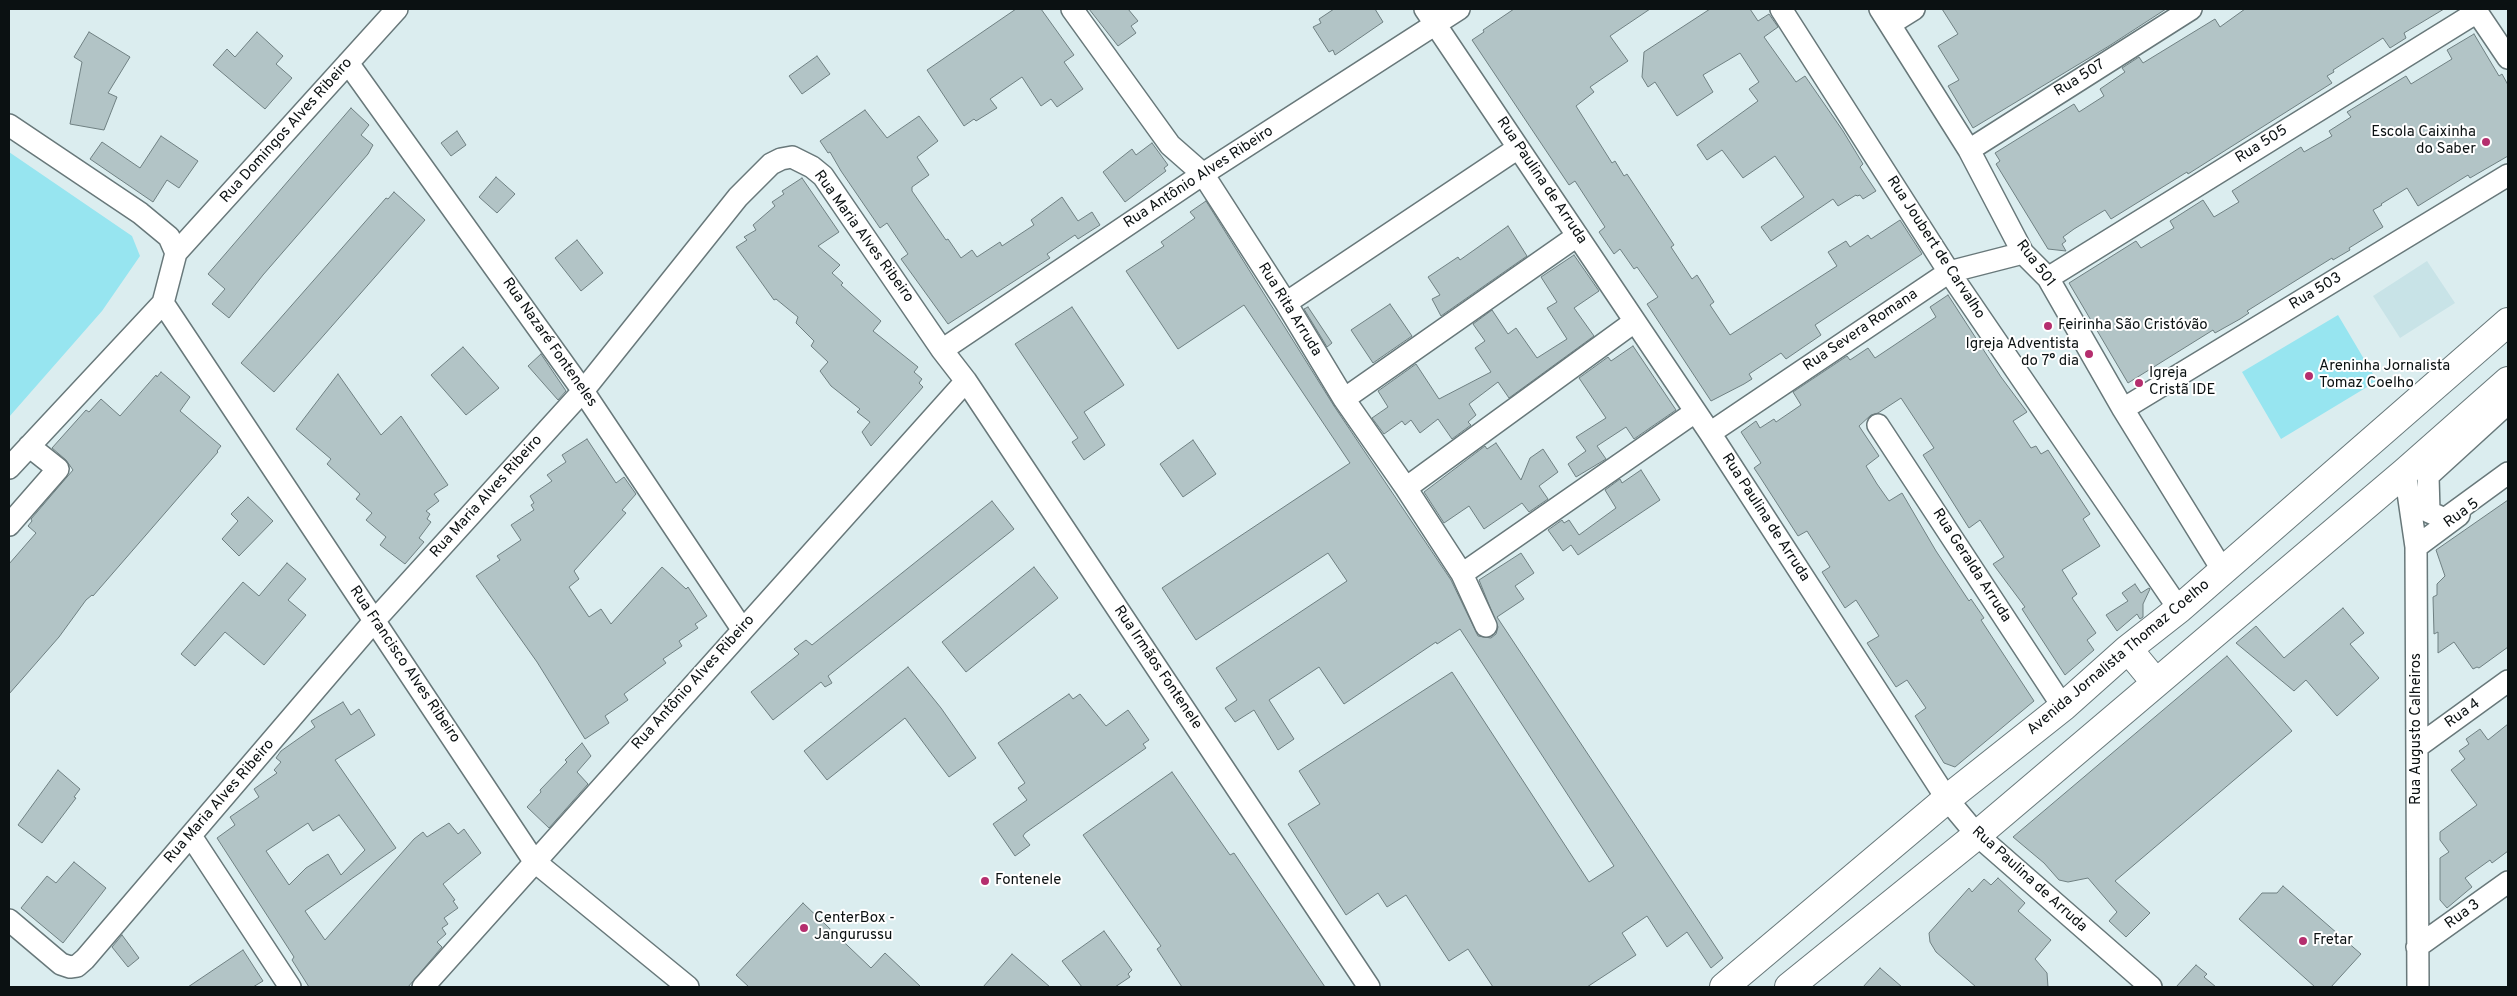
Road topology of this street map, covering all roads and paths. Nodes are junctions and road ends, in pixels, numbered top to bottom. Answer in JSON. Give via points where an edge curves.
{"nodes":[{"id":1,"x":397,"y":9,"type":"edge"},
{"id":2,"x":1072,"y":9,"type":"edge"},
{"id":3,"x":1458,"y":9,"type":"edge"},
{"id":4,"x":1781,"y":9,"type":"edge"},
{"id":5,"x":1914,"y":9,"type":"edge"},
{"id":6,"x":2191,"y":9,"type":"edge"},
{"id":7,"x":2476,"y":10,"type":"edge"},
{"id":8,"x":1430,"y":16,"type":"edge"},
{"id":9,"x":1885,"y":16,"type":"edge"},
{"id":10,"x":2508,"y":58,"type":"edge"},
{"id":11,"x":348,"y":63,"type":"junction"},
{"id":12,"x":9,"y":124,"type":"edge"},
{"id":13,"x":1518,"y":148,"type":"junction"},
{"id":14,"x":1969,"y":150,"type":"junction"},
{"id":15,"x":1203,"y":174,"type":"junction"},
{"id":16,"x":2508,"y":175,"type":"edge"},
{"id":17,"x":1577,"y":236,"type":"junction"},
{"id":18,"x":176,"y":253,"type":"junction"},
{"id":19,"x":2023,"y":254,"type":"junction"},
{"id":20,"x":1949,"y":272,"type":"junction"},
{"id":21,"x":2048,"y":278,"type":"junction"},
{"id":22,"x":163,"y":303,"type":"junction"},
{"id":23,"x":1286,"y":303,"type":"junction"},
{"id":24,"x":1634,"y":322,"type":"junction"},
{"id":25,"x":2508,"y":322,"type":"edge"},
{"id":26,"x":942,"y":350,"type":"junction"},
{"id":27,"x":966,"y":381,"type":"junction"},
{"id":28,"x":2508,"y":381,"type":"edge"},
{"id":29,"x":583,"y":391,"type":"junction"},
{"id":30,"x":1344,"y":399,"type":"junction"},
{"id":31,"x":2508,"y":403,"type":"edge"},
{"id":32,"x":2123,"y":409,"type":"junction"},
{"id":33,"x":1695,"y":412,"type":"junction"},
{"id":34,"x":1878,"y":425,"type":"dead end"},
{"id":35,"x":1710,"y":433,"type":"junction"},
{"id":36,"x":29,"y":446,"type":"junction"},
{"id":37,"x":9,"y":468,"type":"edge"},
{"id":38,"x":2405,"y":472,"type":"junction"},
{"id":39,"x":2508,"y":473,"type":"edge"},
{"id":40,"x":2508,"y":480,"type":"edge"},
{"id":41,"x":1406,"y":488,"type":"junction"},
{"id":42,"x":9,"y":525,"type":"edge"},
{"id":43,"x":2416,"y":547,"type":"junction"},
{"id":44,"x":2223,"y":571,"type":"junction"},
{"id":45,"x":1462,"y":574,"type":"junction"},
{"id":46,"x":2179,"y":609,"type":"junction"},
{"id":47,"x":375,"y":620,"type":"junction"},
{"id":48,"x":1486,"y":626,"type":"dead end"},
{"id":49,"x":742,"y":629,"type":"junction"},
{"id":50,"x":2128,"y":649,"type":"junction"},
{"id":51,"x":2508,"y":681,"type":"edge"},
{"id":52,"x":2156,"y":683,"type":"junction"},
{"id":53,"x":2063,"y":707,"type":"junction"},
{"id":54,"x":2417,"y":747,"type":"junction"},
{"id":55,"x":1947,"y":800,"type":"junction"},
{"id":56,"x":1977,"y":835,"type":"junction"},
{"id":57,"x":191,"y":836,"type":"junction"},
{"id":58,"x":534,"y":861,"type":"junction"},
{"id":59,"x":2508,"y":882,"type":"edge"},
{"id":60,"x":9,"y":920,"type":"edge"},
{"id":61,"x":2417,"y":948,"type":"junction"},
{"id":62,"x":290,"y":987,"type":"edge"},
{"id":63,"x":423,"y":987,"type":"edge"},
{"id":64,"x":688,"y":987,"type":"edge"},
{"id":65,"x":1369,"y":987,"type":"edge"},
{"id":66,"x":1724,"y":987,"type":"edge"},
{"id":67,"x":1789,"y":987,"type":"edge"},
{"id":68,"x":2151,"y":987,"type":"edge"},
{"id":69,"x":2418,"y":987,"type":"edge"}],
"edges":[{"from":1,"to":11,"type":"street","name":"Rua Domingos Alves Ribeiro"},
{"from":2,"to":15,"type":"street","name":"Rua Rita Arruda","via":[[1170,145]]},
{"from":3,"to":8,"type":"street","name":"Rua Antônio Alves Ribeiro"},
{"from":4,"to":20,"type":"street","name":"Rua Joubert de Carvalho"},
{"from":5,"to":9,"type":"street"},
{"from":6,"to":14,"type":"street","name":"Rua 507"},
{"from":7,"to":10,"type":"street"},
{"from":7,"to":21,"type":"street","name":"Rua 505"},
{"from":8,"to":13,"type":"street","name":"Rua Paulina de Arruda"},
{"from":8,"to":15,"type":"street","name":"Rua Antônio Alves Ribeiro"},
{"from":9,"to":14,"type":"street","name":"Rua 501"},
{"from":11,"to":18,"type":"street","name":"Rua Domingos Alves Ribeiro"},
{"from":11,"to":29,"type":"street","name":"Rua Nazaré Fonteneles"},
{"from":12,"to":18,"type":"street","via":[[140,213],[169,237]]},
{"from":13,"to":17,"type":"street","name":"Rua Paulina de Arruda"},
{"from":13,"to":23,"type":"street"},
{"from":14,"to":19,"type":"street","name":"Rua 501"},
{"from":15,"to":23,"type":"street","name":"Rua Rita Arruda"},
{"from":15,"to":26,"type":"street","name":"Rua Antônio Alves Ribeiro"},
{"from":16,"to":32,"type":"street","name":"Rua 503"},
{"from":17,"to":24,"type":"street","name":"Rua Paulina de Arruda"},
{"from":17,"to":30,"type":"street"},
{"from":18,"to":22,"type":"street"},
{"from":19,"to":20,"type":"street","name":"Rua Severa Romana"},
{"from":19,"to":21,"type":"street","name":"Rua 501"},
{"from":20,"to":35,"type":"street","name":"Rua Severa Romana"},
{"from":20,"to":46,"type":"street","name":"Rua Joubert de Carvalho"},
{"from":21,"to":32,"type":"street","name":"Rua 501"},
{"from":22,"to":36,"type":"street"},
{"from":22,"to":47,"type":"street","name":"Rua Francisco Alves Ribeiro"},
{"from":23,"to":30,"type":"street","name":"Rua Rita Arruda"},
{"from":24,"to":33,"type":"street","name":"Rua Paulina de Arruda"},
{"from":24,"to":41,"type":"street"},
{"from":25,"to":44,"type":"main road","name":"Avenida Jornalista Thomaz Coelho"},
{"from":26,"to":27,"type":"street","name":"Rua Irmãos Fontenele"},
{"from":26,"to":29,"type":"street","name":"Rua Maria Alves Ribeiro","via":[[823,176],[792,157],[780,158],[738,197]]},
{"from":27,"to":49,"type":"street","name":"Rua Antônio Alves Ribeiro"},
{"from":27,"to":65,"type":"street","name":"Rua Irmãos Fontenele"},
{"from":28,"to":38,"type":"main road"},
{"from":29,"to":47,"type":"street","name":"Rua Maria Alves Ribeiro"},
{"from":29,"to":49,"type":"street","name":"Rua Nazaré Fonteneles"},
{"from":30,"to":41,"type":"street","name":"Rua Rita Arruda"},
{"from":31,"to":39,"type":"street","via":[[2428,476],[2429,512],[2445,519]]},
{"from":32,"to":44,"type":"street","name":"Rua 501"},
{"from":33,"to":35,"type":"street","name":"Rua Paulina de Arruda"},
{"from":33,"to":45,"type":"street"},
{"from":34,"to":53,"type":"street","name":"Rua Geralda Arruda"},
{"from":35,"to":55,"type":"street","name":"Rua Paulina de Arruda"},
{"from":36,"to":37,"type":"street"},
{"from":36,"to":42,"type":"street","via":[[58,469]]},
{"from":38,"to":43,"type":"street","name":"Rua Augusto Calheiros"},
{"from":38,"to":52,"type":"main road"},
{"from":40,"to":43,"type":"street","name":"Rua 5"},
{"from":41,"to":45,"type":"street","name":"Rua Rita Arruda"},
{"from":43,"to":54,"type":"street","name":"Rua Augusto Calheiros"},
{"from":44,"to":46,"type":"main road","name":"Avenida Jornalista Thomaz Coelho"},
{"from":45,"to":48,"type":"street","name":"Rua Rita Arruda"},
{"from":46,"to":50,"type":"main road","name":"Avenida Jornalista Thomaz Coelho"},
{"from":47,"to":57,"type":"street","name":"Rua Maria Alves Ribeiro"},
{"from":47,"to":58,"type":"street","name":"Rua Francisco Alves Ribeiro"},
{"from":49,"to":58,"type":"street","name":"Rua Antônio Alves Ribeiro"},
{"from":50,"to":52,"type":"main road"},
{"from":50,"to":53,"type":"main road","name":"Avenida Jornalista Thomaz Coelho"},
{"from":51,"to":54,"type":"street","name":"Rua 4"},
{"from":52,"to":56,"type":"main road"},
{"from":53,"to":55,"type":"main road","name":"Avenida Jornalista Thomaz Coelho"},
{"from":54,"to":61,"type":"street","name":"Rua Augusto Calheiros"},
{"from":55,"to":56,"type":"street","name":"Rua Paulina de Arruda"},
{"from":55,"to":66,"type":"main road","name":"Avenida Jornalista Thomaz Coelho"},
{"from":56,"to":67,"type":"main road"},
{"from":56,"to":68,"type":"street","name":"Rua Paulina de Arruda"},
{"from":57,"to":60,"type":"street","name":"Rua Maria Alves Ribeiro","via":[[77,966],[61,964]]},
{"from":57,"to":62,"type":"street"},
{"from":58,"to":63,"type":"street","name":"Rua Antônio Alves Ribeiro"},
{"from":58,"to":64,"type":"street","name":"Rua Francisco Alves Ribeiro"},
{"from":59,"to":61,"type":"street","name":"Rua 3"},
{"from":61,"to":69,"type":"street","name":"Rua Augusto Calheiros"}]}
